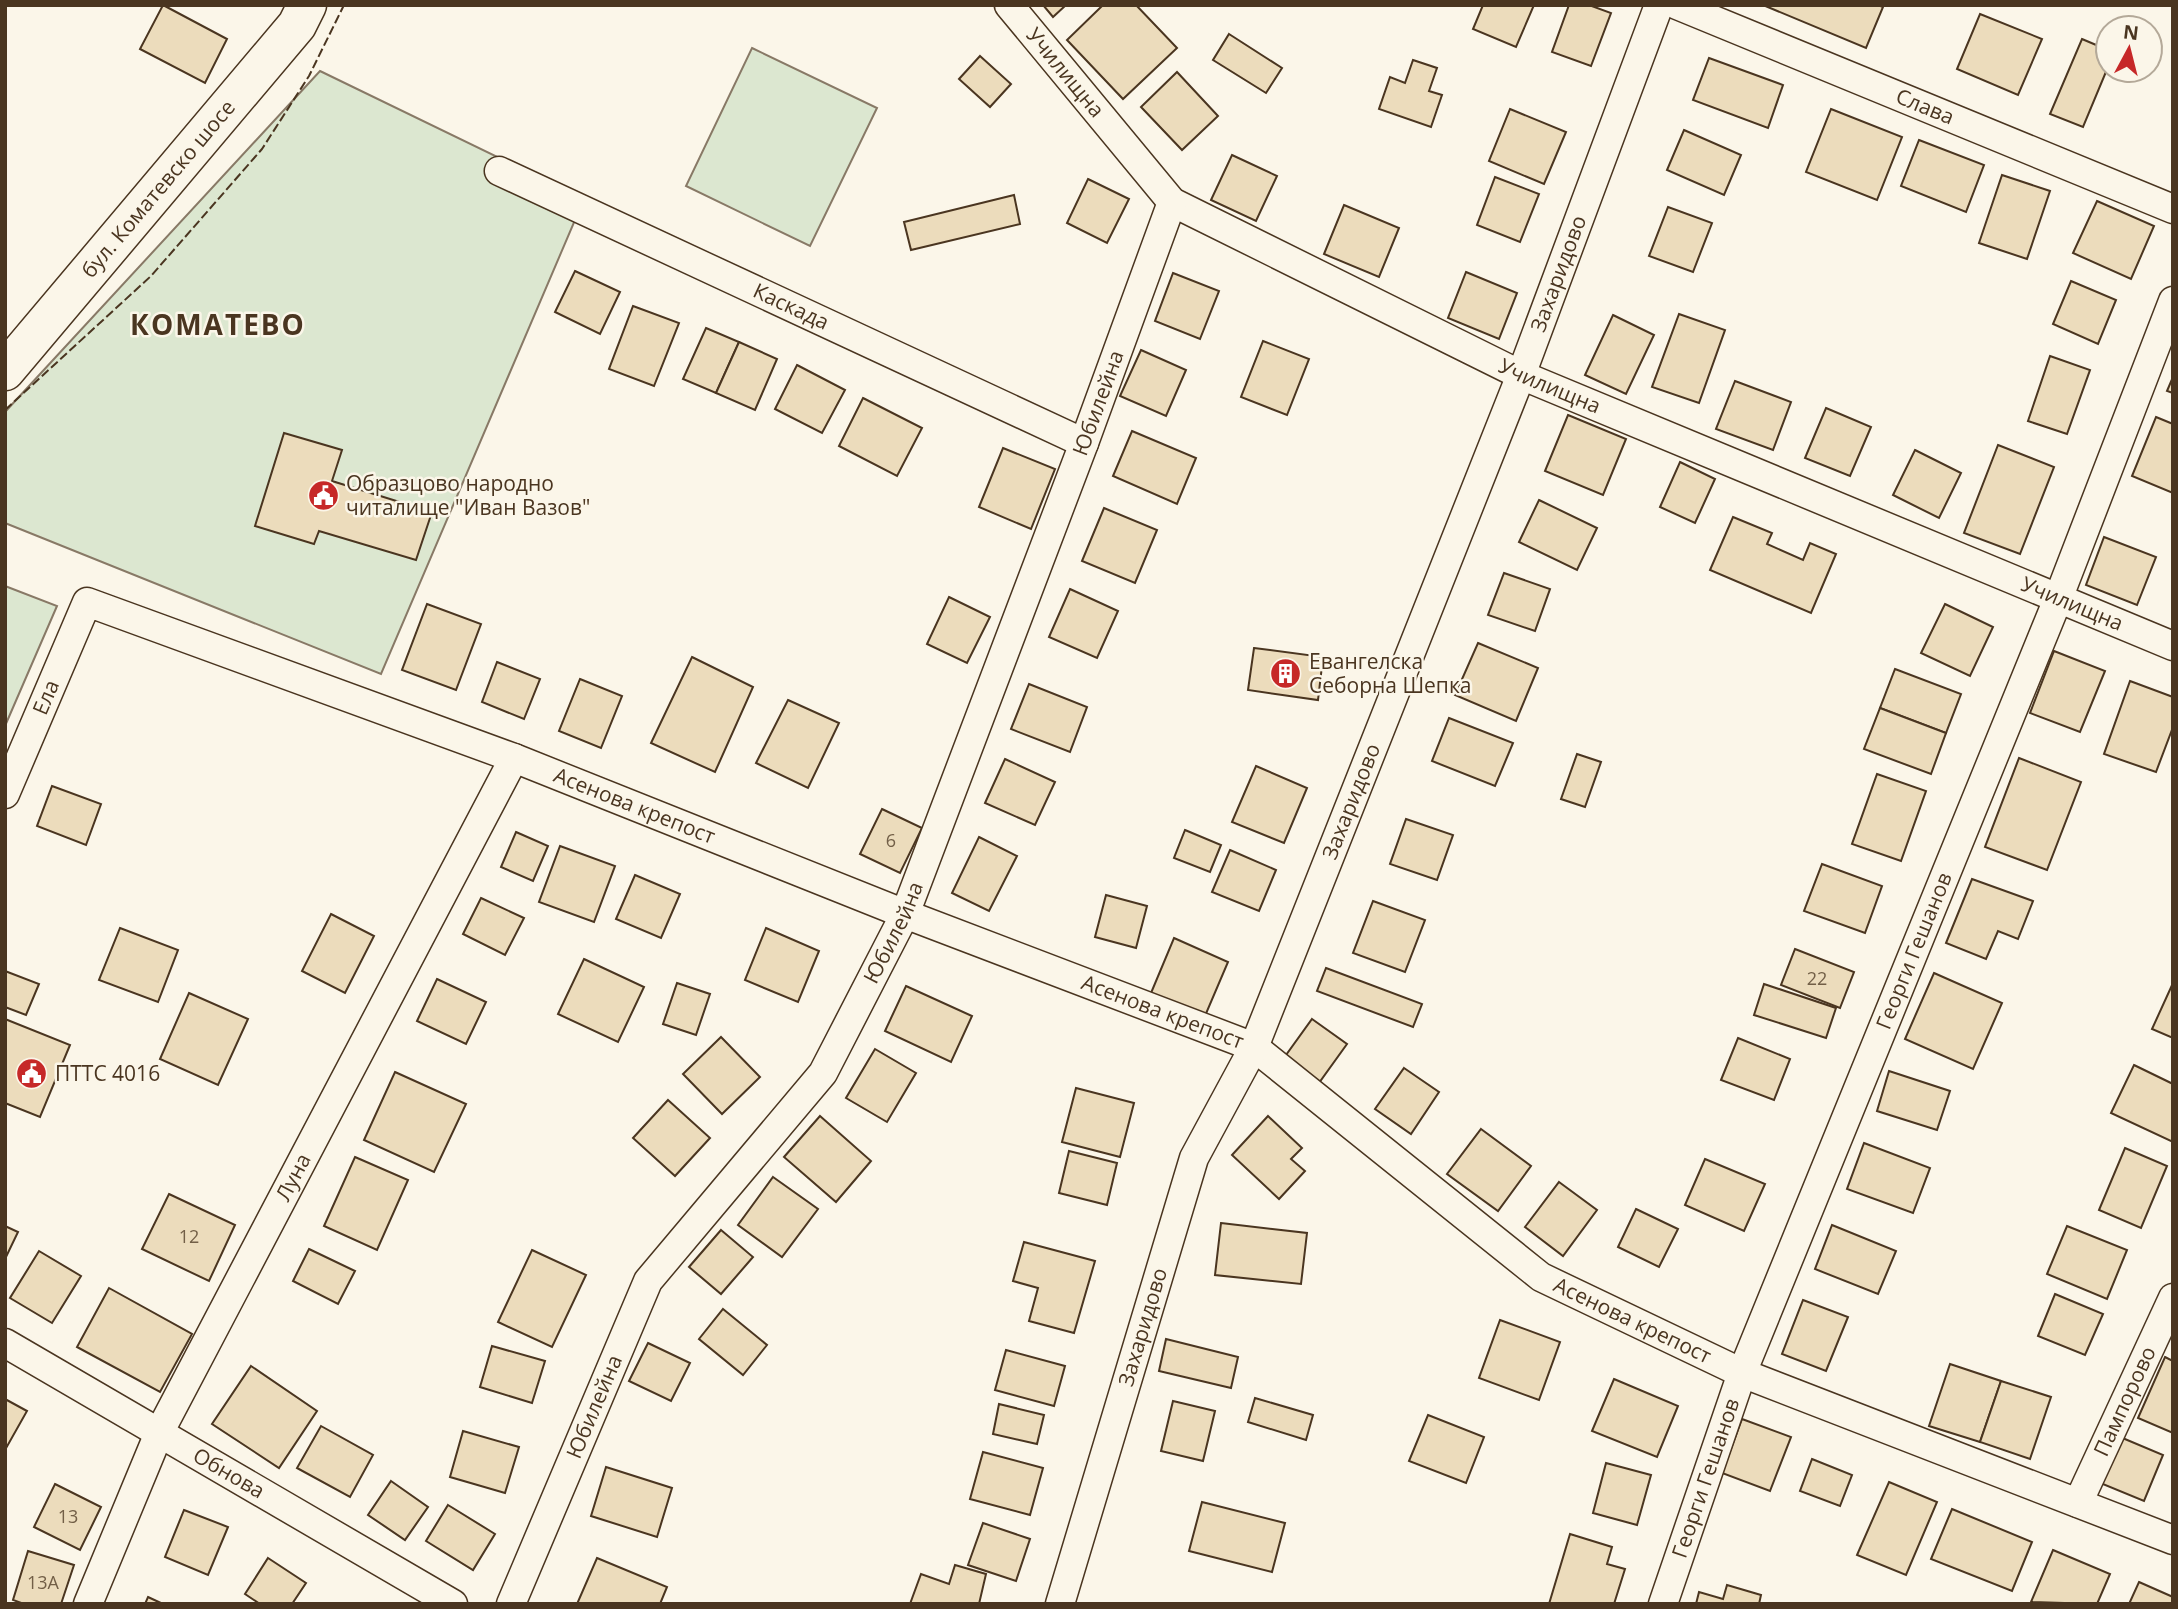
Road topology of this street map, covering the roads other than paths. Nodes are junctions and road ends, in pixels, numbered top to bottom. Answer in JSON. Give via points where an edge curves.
{"nodes":[{"id":1,"x":307,"y":5,"type":"edge"},
{"id":2,"x":1009,"y":5,"type":"edge"},
{"id":3,"x":1659,"y":5,"type":"edge"},
{"id":4,"x":1677,"y":5,"type":"edge"},
{"id":5,"x":499,"y":171,"type":"dead end"},
{"id":6,"x":1172,"y":202,"type":"junction"},
{"id":7,"x":2173,"y":209,"type":"edge"},
{"id":8,"x":2173,"y":300,"type":"edge"},
{"id":9,"x":5,"y":372,"type":"edge"},
{"id":10,"x":1521,"y":375,"type":"junction"},
{"id":11,"x":1084,"y":443,"type":"junction"},
{"id":12,"x":2058,"y":599,"type":"junction"},
{"id":13,"x":87,"y":602,"type":"joint"},
{"id":14,"x":2173,"y":646,"type":"edge"},
{"id":15,"x":514,"y":758,"type":"junction"},
{"id":16,"x":5,"y":794,"type":"edge"},
{"id":17,"x":905,"y":914,"type":"junction"},
{"id":18,"x":1254,"y":1048,"type":"junction"},
{"id":19,"x":2173,"y":1298,"type":"edge"},
{"id":20,"x":5,"y":1343,"type":"edge"},
{"id":21,"x":1742,"y":1373,"type":"junction"},
{"id":22,"x":159,"y":1433,"type":"junction"},
{"id":23,"x":2078,"y":1503,"type":"junction"},
{"id":24,"x":2173,"y":1540,"type":"edge"},
{"id":25,"x":88,"y":1604,"type":"edge"},
{"id":26,"x":453,"y":1604,"type":"edge"},
{"id":27,"x":511,"y":1604,"type":"edge"},
{"id":28,"x":1060,"y":1604,"type":"edge"},
{"id":29,"x":1663,"y":1604,"type":"edge"}],
"edges":[{"from":1,"to":9,"type":"main road","name":"бул. Коматевско шосе","via":[[297,25]]},
{"from":2,"to":6,"type":"street","name":"Училищна"},
{"from":3,"to":10,"type":"street","name":"Захаридово"},
{"from":4,"to":7,"type":"street","name":"Слава"},
{"from":5,"to":11,"type":"street","name":"Каскада"},
{"from":6,"to":10,"type":"street","name":"Училищна"},
{"from":6,"to":11,"type":"street","name":"Юбилейна"},
{"from":8,"to":12,"type":"street","name":"Георги Гешанов"},
{"from":10,"to":12,"type":"street","name":"Училищна"},
{"from":10,"to":18,"type":"street","name":"Захаридово"},
{"from":11,"to":17,"type":"street","name":"Юбилейна"},
{"from":12,"to":14,"type":"street","name":"Училищна"},
{"from":12,"to":21,"type":"street","name":"Георги Гешанов"},
{"from":13,"to":15,"type":"street","name":"Асенова крепост"},
{"from":13,"to":16,"type":"street","name":"Ела"},
{"from":15,"to":17,"type":"street","name":"Асенова крепост"},
{"from":15,"to":22,"type":"street","name":"Луна"},
{"from":17,"to":18,"type":"street","name":"Асенова крепост"},
{"from":17,"to":27,"type":"street","name":"Юбилейна","via":[[822,1073],[648,1281]]},
{"from":18,"to":21,"type":"street","name":"Асенова крепост","via":[[1541,1277]]},
{"from":18,"to":28,"type":"street","name":"Захаридово","via":[[1194,1158]]},
{"from":19,"to":23,"type":"street","name":"Пампорово"},
{"from":20,"to":22,"type":"street","name":"Обнова"},
{"from":21,"to":23,"type":"street","name":"Асенова крепост"},
{"from":21,"to":29,"type":"street","name":"Георги Гешанов"},
{"from":22,"to":25,"type":"street","name":"Луна"},
{"from":22,"to":26,"type":"street","name":"Обнова"},
{"from":23,"to":24,"type":"street","name":"Асенова крепост"}]}
